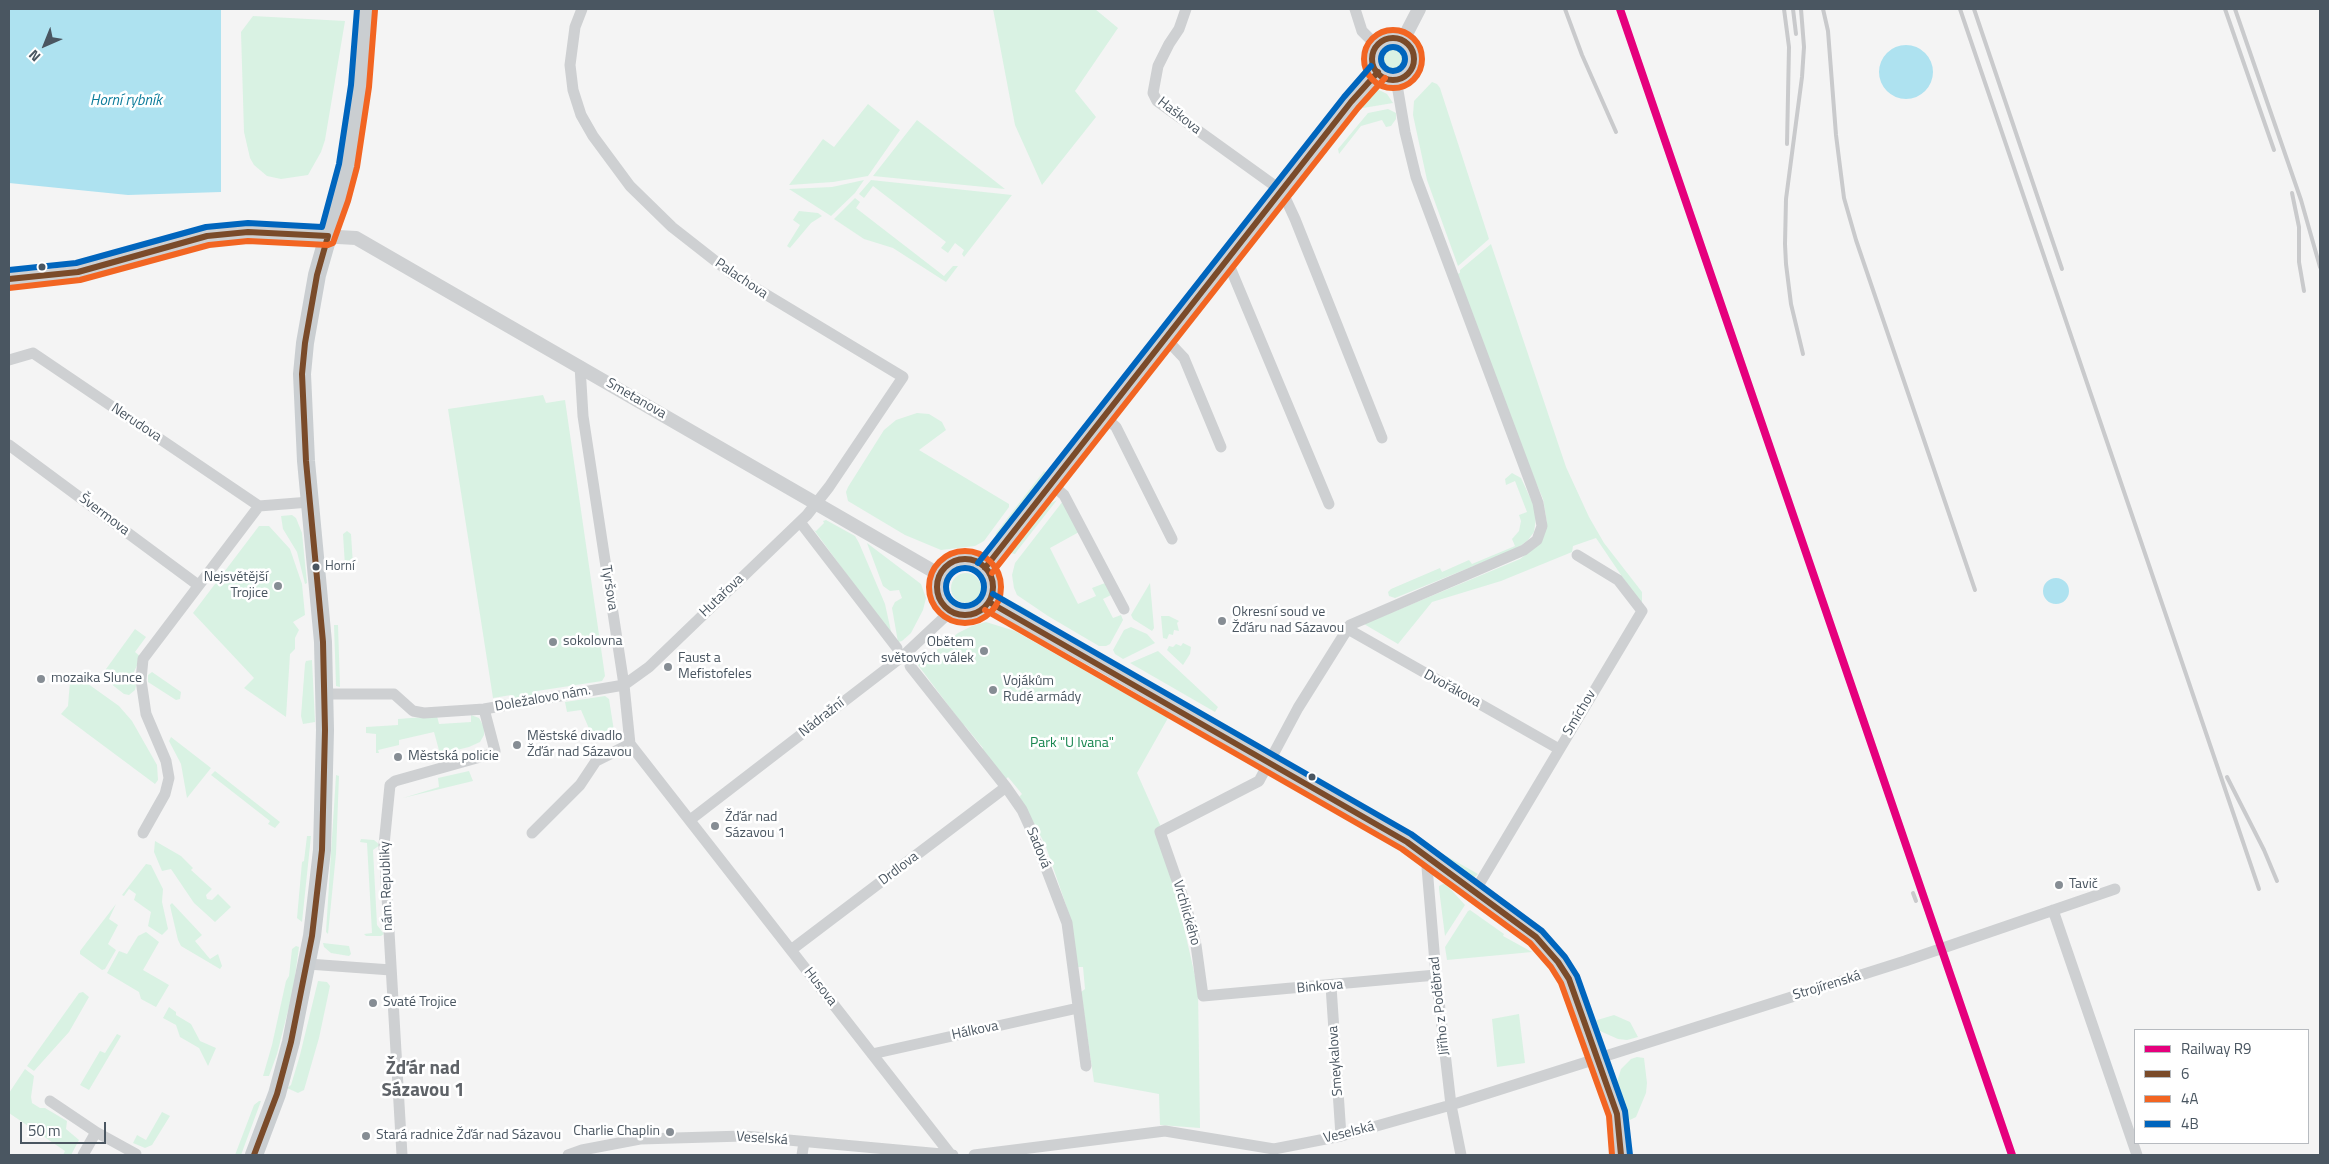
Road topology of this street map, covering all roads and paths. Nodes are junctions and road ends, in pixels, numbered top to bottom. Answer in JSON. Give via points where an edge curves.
{"nodes":[{"id":1,"x":366,"y":9,"type":"edge"},
{"id":2,"x":582,"y":9,"type":"edge"},
{"id":3,"x":1186,"y":9,"type":"edge"},
{"id":4,"x":1355,"y":9,"type":"edge"},
{"id":5,"x":1419,"y":9,"type":"edge"},
{"id":6,"x":1403,"y":40,"type":"junction"},
{"id":7,"x":1377,"y":46,"type":"junction"},
{"id":8,"x":1378,"y":72,"type":"junction"},
{"id":9,"x":1396,"y":79,"type":"junction"},
{"id":10,"x":1282,"y":191,"type":"junction"},
{"id":11,"x":328,"y":236,"type":"junction"},
{"id":12,"x":1227,"y":260,"type":"junction"},
{"id":13,"x":9,"y":279,"type":"edge"},
{"id":14,"x":1166,"y":339,"type":"junction"},
{"id":15,"x":9,"y":360,"type":"edge"},
{"id":16,"x":580,"y":366,"type":"junction"},
{"id":17,"x":1105,"y":417,"type":"junction"},
{"id":18,"x":1382,"y":438,"type":"dead end"},
{"id":19,"x":9,"y":445,"type":"edge"},
{"id":20,"x":1221,"y":448,"type":"dead end"},
{"id":21,"x":1052,"y":485,"type":"junction"},
{"id":22,"x":310,"y":502,"type":"junction"},
{"id":23,"x":817,"y":504,"type":"junction"},
{"id":24,"x":1329,"y":504,"type":"dead end"},
{"id":25,"x":259,"y":506,"type":"junction"},
{"id":26,"x":800,"y":522,"type":"junction"},
{"id":27,"x":1172,"y":539,"type":"dead end"},
{"id":28,"x":1577,"y":555,"type":"dead end"},
{"id":29,"x":985,"y":568,"type":"junction"},
{"id":30,"x":940,"y":575,"type":"junction"},
{"id":31,"x":198,"y":585,"type":"junction"},
{"id":32,"x":989,"y":602,"type":"junction"},
{"id":33,"x":1124,"y":609,"type":"dead end"},
{"id":34,"x":951,"y":611,"type":"junction"},
{"id":35,"x":1346,"y":628,"type":"junction"},
{"id":36,"x":897,"y":648,"type":"dead end"},
{"id":37,"x":910,"y":666,"type":"dead end"},
{"id":38,"x":624,"y":686,"type":"junction"},
{"id":39,"x":324,"y":694,"type":"junction"},
{"id":40,"x":484,"y":709,"type":"junction"},
{"id":41,"x":630,"y":744,"type":"junction"},
{"id":42,"x":1559,"y":748,"type":"junction"},
{"id":43,"x":1269,"y":762,"type":"junction"},
{"id":44,"x":1006,"y":787,"type":"junction"},
{"id":45,"x":388,"y":803,"type":"joint"},
{"id":46,"x":690,"y":820,"type":"junction"},
{"id":47,"x":143,"y":833,"type":"dead end"},
{"id":48,"x":532,"y":833,"type":"dead end"},
{"id":49,"x":1426,"y":855,"type":"junction"},
{"id":50,"x":2115,"y":889,"type":"dead end"},
{"id":51,"x":1475,"y":891,"type":"junction"},
{"id":52,"x":2053,"y":910,"type":"junction"},
{"id":53,"x":791,"y":950,"type":"junction"},
{"id":54,"x":308,"y":964,"type":"junction"},
{"id":55,"x":391,"y":970,"type":"junction"},
{"id":56,"x":1436,"y":975,"type":"junction"},
{"id":57,"x":1332,"y":986,"type":"junction"},
{"id":58,"x":1203,"y":996,"type":"joint"},
{"id":59,"x":1078,"y":1008,"type":"junction"},
{"id":60,"x":872,"y":1054,"type":"junction"},
{"id":61,"x":1599,"y":1058,"type":"junction"},
{"id":62,"x":1086,"y":1066,"type":"dead end"},
{"id":63,"x":50,"y":1102,"type":"dead end"},
{"id":64,"x":1451,"y":1105,"type":"junction"},
{"id":65,"x":96,"y":1132,"type":"junction"},
{"id":66,"x":1341,"y":1136,"type":"junction"},
{"id":67,"x":804,"y":1142,"type":"junction"},
{"id":68,"x":1275,"y":1152,"type":"edge"},
{"id":69,"x":136,"y":1154,"type":"dead end"},
{"id":70,"x":83,"y":1155,"type":"edge"},
{"id":71,"x":254,"y":1155,"type":"edge"},
{"id":72,"x":402,"y":1155,"type":"edge"},
{"id":73,"x":568,"y":1155,"type":"edge"},
{"id":74,"x":802,"y":1155,"type":"edge"},
{"id":75,"x":954,"y":1155,"type":"edge"},
{"id":76,"x":974,"y":1155,"type":"edge"},
{"id":77,"x":1461,"y":1155,"type":"edge"},
{"id":78,"x":1621,"y":1155,"type":"edge"},
{"id":79,"x":2137,"y":1155,"type":"edge"}],
"edges":[{"from":1,"to":11,"type":"main road","via":[[360,86],[348,166]]},
{"from":2,"to":23,"type":"street","name":"Palachova","via":[[575,26],[570,65],[573,90],[581,115],[593,136],[630,186],[672,227],[732,274],[903,377]]},
{"from":3,"to":10,"type":"street","name":"Haškova","via":[[1179,29],[1158,66],[1153,85],[1157,102]]},
{"from":4,"to":7,"type":"street","via":[[1362,31]]},
{"from":5,"to":6,"type":"street"},
{"from":6,"to":7,"type":"street","via":[[1389,39]]},
{"from":6,"to":9,"type":"street","via":[[1411,48],[1414,64],[1407,74]]},
{"from":7,"to":8,"type":"street","via":[[1373,59]]},
{"from":8,"to":9,"type":"street","via":[[1386,78]]},
{"from":8,"to":10,"type":"street"},
{"from":9,"to":35,"type":"street","via":[[1416,177],[1538,503],[1542,526],[1537,540],[1524,550],[1355,621]]},
{"from":10,"to":12,"type":"street"},
{"from":10,"to":18,"type":"street"},
{"from":11,"to":13,"type":"street","name":"Smetanova","via":[[248,232],[207,236],[78,272]]},
{"from":11,"to":16,"type":"street","name":"Smetanova","via":[[356,238],[364,242]]},
{"from":11,"to":22,"type":"main road","via":[[317,275],[302,374]]},
{"from":12,"to":14,"type":"street"},
{"from":12,"to":24,"type":"street"},
{"from":14,"to":17,"type":"street"},
{"from":14,"to":20,"type":"street","via":[[1184,358]]},
{"from":15,"to":25,"type":"street","name":"Nerudova","via":[[33,353]]},
{"from":16,"to":23,"type":"street","name":"Smetanova"},
{"from":16,"to":38,"type":"street","name":"Tyršova","via":[[583,416]]},
{"from":17,"to":21,"type":"street"},
{"from":17,"to":27,"type":"street","via":[[1116,427]]},
{"from":19,"to":31,"type":"street","name":"Švermova"},
{"from":21,"to":29,"type":"street"},
{"from":21,"to":33,"type":"street","via":[[1064,495]]},
{"from":22,"to":25,"type":"street"},
{"from":22,"to":39,"type":"main road","via":[[323,642]]},
{"from":23,"to":26,"type":"street","name":"Hutařova"},
{"from":23,"to":30,"type":"street","name":"Smetanova"},
{"from":25,"to":31,"type":"street"},
{"from":26,"to":36,"type":"street"},
{"from":26,"to":38,"type":"street","name":"Hutařova","via":[[649,667]]},
{"from":28,"to":42,"type":"street","name":"Smíchov","via":[[1618,580],[1642,611]]},
{"from":29,"to":30,"type":"street","via":[[976,562],[961,560],[947,566]]},
{"from":29,"to":32,"type":"street","via":[[993,587]]},
{"from":30,"to":34,"type":"street","via":[[937,586],[939,598]]},
{"from":31,"to":47,"type":"street","via":[[143,659],[141,680],[146,714],[166,761],[169,778],[165,794]]},
{"from":32,"to":34,"type":"street","via":[[972,614]]},
{"from":32,"to":43,"type":"street"},
{"from":34,"to":46,"type":"street","name":"Nádražní","via":[[903,656]]},
{"from":35,"to":42,"type":"street","name":"Dvořákova"},
{"from":35,"to":43,"type":"street"},
{"from":37,"to":44,"type":"street","name":"Sadová"},
{"from":38,"to":40,"type":"street","name":"Doležalovo nám."},
{"from":38,"to":41,"type":"street","name":"Tyršova"},
{"from":39,"to":40,"type":"street","via":[[394,694],[413,711],[424,713]]},
{"from":39,"to":54,"type":"main road","via":[[322,850]]},
{"from":40,"to":45,"type":"street","name":"Doležalovo nám.","via":[[495,751],[391,782]]},
{"from":41,"to":46,"type":"street"},
{"from":41,"to":48,"type":"street","via":[[596,761],[580,785]]},
{"from":42,"to":51,"type":"street","name":"Smíchov"},
{"from":43,"to":49,"type":"street"},
{"from":43,"to":58,"type":"street","name":"Vrchlického","via":[[1260,781],[1160,832],[1188,909]]},
{"from":44,"to":53,"type":"street","name":"Drdlova"},
{"from":44,"to":59,"type":"street","name":"Sadová","via":[[1033,834],[1067,923]]},
{"from":45,"to":55,"type":"street","name":"nám. Republiky","via":[[385,836]]},
{"from":46,"to":53,"type":"street","name":"Husova"},
{"from":49,"to":51,"type":"street"},
{"from":49,"to":56,"type":"street","name":"Jiřího z Poděbrad"},
{"from":50,"to":52,"type":"street","name":"Strojírenská"},
{"from":51,"to":61,"type":"street","via":[[1536,937],[1558,962],[1569,980]]},
{"from":52,"to":61,"type":"street","name":"Strojírenská","via":[[1905,961]]},
{"from":52,"to":79,"type":"street"},
{"from":53,"to":60,"type":"street","name":"Husova"},
{"from":54,"to":55,"type":"street"},
{"from":54,"to":71,"type":"main road","via":[[277,1094]]},
{"from":55,"to":72,"type":"street","name":"nám. Republiky"},
{"from":56,"to":57,"type":"street","name":"Binkova"},
{"from":56,"to":64,"type":"street","name":"Jiřího z Poděbrad"},
{"from":57,"to":58,"type":"street","name":"Binkova"},
{"from":57,"to":66,"type":"street","name":"Smeykalova"},
{"from":59,"to":60,"type":"street","name":"Hálkova"},
{"from":59,"to":62,"type":"street","name":"Sadová"},
{"from":60,"to":75,"type":"street","name":"Husova"},
{"from":61,"to":64,"type":"street","name":"Veselská"},
{"from":61,"to":78,"type":"street","via":[[1617,1114]]},
{"from":63,"to":65,"type":"street"},
{"from":64,"to":66,"type":"street","name":"Veselská"},
{"from":64,"to":77,"type":"street","name":"Jiřího z Poděbrad"},
{"from":65,"to":69,"type":"street"},
{"from":65,"to":70,"type":"street"},
{"from":66,"to":68,"type":"street","name":"Veselská"},
{"from":67,"to":73,"type":"street","name":"Veselská","via":[[744,1136],[640,1139]]},
{"from":67,"to":74,"type":"street"},
{"from":67,"to":75,"type":"street","name":"Veselská"},
{"from":68,"to":76,"type":"street","name":"Veselská","via":[[1165,1131]]}]}
